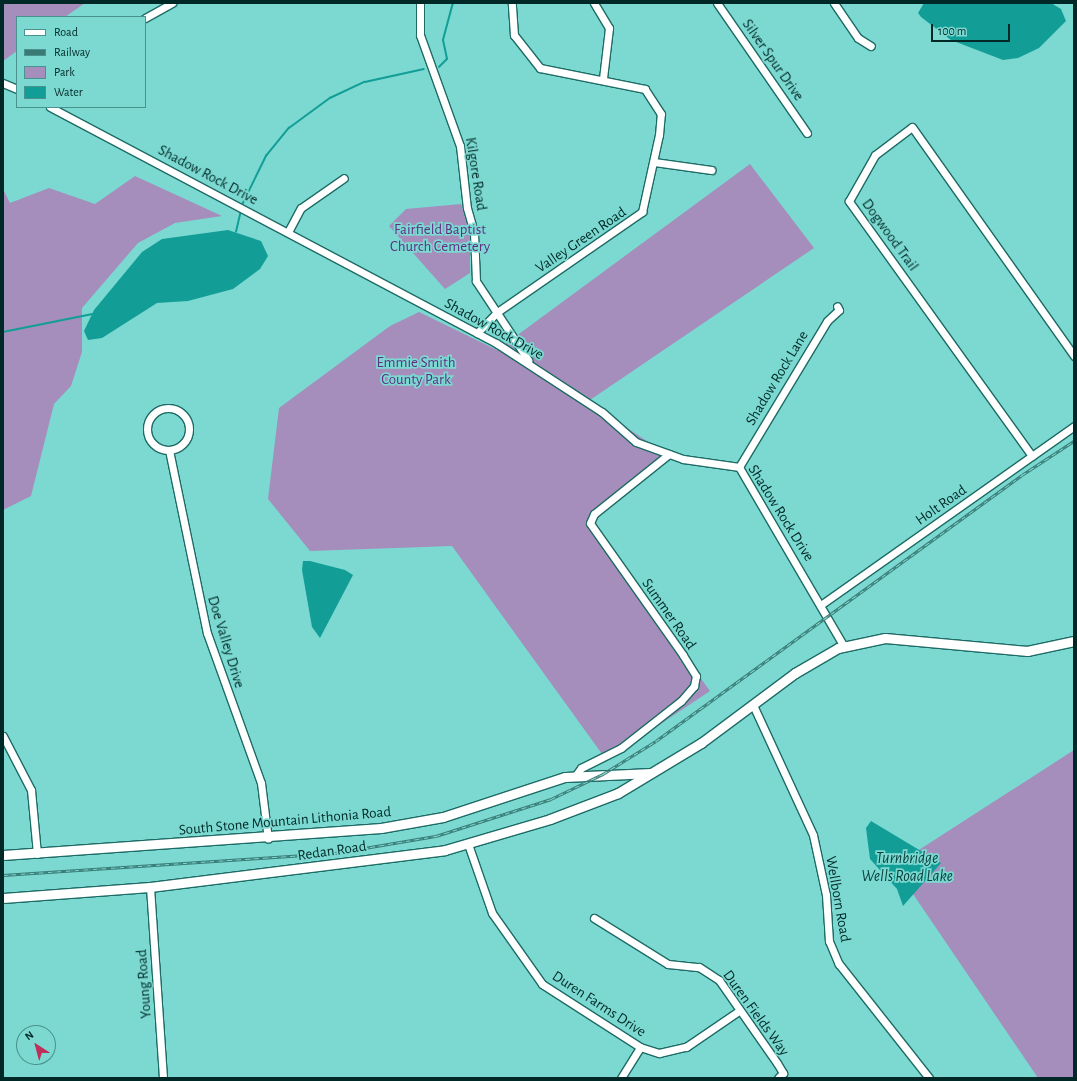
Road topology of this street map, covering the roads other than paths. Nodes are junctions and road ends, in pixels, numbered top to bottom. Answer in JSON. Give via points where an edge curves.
{"nodes":[{"id":1,"x":172,"y":3,"type":"edge"},
{"id":2,"x":420,"y":3,"type":"edge"},
{"id":3,"x":512,"y":3,"type":"edge"},
{"id":4,"x":594,"y":3,"type":"edge"},
{"id":5,"x":717,"y":3,"type":"edge"},
{"id":6,"x":834,"y":3,"type":"edge"},
{"id":7,"x":146,"y":17,"type":"edge"},
{"id":8,"x":871,"y":46,"type":"dead end"},
{"id":9,"x":603,"y":78,"type":"junction"},
{"id":10,"x":3,"y":83,"type":"edge"},
{"id":11,"x":16,"y":89,"type":"edge"},
{"id":12,"x":52,"y":108,"type":"edge"},
{"id":13,"x":807,"y":133,"type":"dead end"},
{"id":14,"x":654,"y":162,"type":"junction"},
{"id":15,"x":711,"y":170,"type":"dead end"},
{"id":16,"x":344,"y":178,"type":"dead end"},
{"id":17,"x":288,"y":232,"type":"junction"},
{"id":18,"x":837,"y":306,"type":"dead end"},
{"id":19,"x":496,"y":313,"type":"junction"},
{"id":20,"x":477,"y":333,"type":"junction"},
{"id":21,"x":1074,"y":356,"type":"edge"},
{"id":22,"x":530,"y":362,"type":"junction"},
{"id":23,"x":1074,"y":426,"type":"edge"},
{"id":24,"x":169,"y":450,"type":"junction"},
{"id":25,"x":670,"y":454,"type":"junction"},
{"id":26,"x":1032,"y":456,"type":"junction"},
{"id":27,"x":739,"y":467,"type":"junction"},
{"id":28,"x":822,"y":604,"type":"junction"},
{"id":29,"x":1074,"y":641,"type":"edge"},
{"id":30,"x":844,"y":647,"type":"junction"},
{"id":31,"x":753,"y":704,"type":"junction"},
{"id":32,"x":3,"y":736,"type":"edge"},
{"id":33,"x":651,"y":773,"type":"junction"},
{"id":34,"x":576,"y":776,"type":"junction"},
{"id":35,"x":268,"y":839,"type":"junction"},
{"id":36,"x":468,"y":844,"type":"junction"},
{"id":37,"x":37,"y":854,"type":"junction"},
{"id":38,"x":3,"y":855,"type":"edge"},
{"id":39,"x":150,"y":888,"type":"junction"},
{"id":40,"x":3,"y":898,"type":"edge"},
{"id":41,"x":594,"y":918,"type":"dead end"},
{"id":42,"x":740,"y":1010,"type":"junction"},
{"id":43,"x":640,"y":1047,"type":"junction"},
{"id":44,"x":163,"y":1078,"type":"edge"},
{"id":45,"x":621,"y":1078,"type":"edge"},
{"id":46,"x":778,"y":1078,"type":"edge"},
{"id":47,"x":929,"y":1078,"type":"edge"}],
"edges":[{"from":1,"to":7,"type":"street"},
{"from":2,"to":19,"type":"street","name":"Kilgore Road","via":[[420,35],[460,146],[467,208],[474,233],[476,281]]},
{"from":3,"to":9,"type":"street","name":"Valley Green Road","via":[[514,35],[540,68],[569,76]]},
{"from":4,"to":9,"type":"street","via":[[609,28]]},
{"from":5,"to":13,"type":"street","name":"Silver Spur Drive"},
{"from":6,"to":8,"type":"street","via":[[858,38]]},
{"from":9,"to":14,"type":"street","name":"Valley Green Road","via":[[645,89],[659,106],[661,114]]},
{"from":10,"to":11,"type":"street"},
{"from":12,"to":17,"type":"street","name":"Shadow Rock Drive"},
{"from":14,"to":15,"type":"street"},
{"from":14,"to":19,"type":"street","name":"Valley Green Road","via":[[647,204],[636,219]]},
{"from":16,"to":17,"type":"street","via":[[301,208]]},
{"from":17,"to":20,"type":"street","name":"Shadow Rock Drive"},
{"from":18,"to":27,"type":"street","name":"Shadow Rock Lane","via":[[839,310],[827,321]]},
{"from":19,"to":20,"type":"street","name":"Valley Green Road"},
{"from":19,"to":22,"type":"street","name":"Kilgore Road"},
{"from":20,"to":22,"type":"street","name":"Shadow Rock Drive"},
{"from":21,"to":26,"type":"street","name":"Dogwood Trail","via":[[912,127],[875,155],[849,201]]},
{"from":22,"to":25,"type":"street","name":"Shadow Rock Drive","via":[[602,412],[636,442]]},
{"from":23,"to":26,"type":"street","name":"Holt Road"},
{"from":24,"to":24,"type":"street","via":[[182,445],[189,425],[181,412],[168,407],[150,416],[146,430],[152,443]]},
{"from":24,"to":35,"type":"street","name":"Doe Valley Drive","via":[[207,633],[260,783]]},
{"from":25,"to":27,"type":"street","name":"Shadow Rock Drive"},
{"from":25,"to":34,"type":"street","name":"Summer Road","via":[[594,514],[590,523],[683,655],[696,676],[694,686],[681,701],[621,748],[581,768]]},
{"from":26,"to":28,"type":"street","name":"Holt Road"},
{"from":27,"to":28,"type":"street","name":"Shadow Rock Drive"},
{"from":28,"to":30,"type":"street","name":"Shadow Rock Drive"},
{"from":29,"to":30,"type":"main road","via":[[1027,651],[885,638]]},
{"from":30,"to":31,"type":"main road","via":[[821,655]]},
{"from":31,"to":33,"type":"main road"},
{"from":31,"to":47,"type":"street","name":"Wellborn Road","via":[[813,835],[826,895],[829,941],[839,964]]},
{"from":32,"to":37,"type":"street","via":[[31,790]]},
{"from":33,"to":34,"type":"main road","name":"South Stone Mountain Lithonia Road"},
{"from":33,"to":36,"type":"main road","name":"Redan Road","via":[[597,802]]},
{"from":34,"to":35,"type":"main road","name":"South Stone Mountain Lithonia Road","via":[[412,823]]},
{"from":35,"to":37,"type":"main road","name":"South Stone Mountain Lithonia Road"},
{"from":36,"to":39,"type":"main road","name":"Redan Road","via":[[418,855]]},
{"from":36,"to":43,"type":"street","name":"Duren Farms Drive","via":[[492,912],[532,971],[553,992]]},
{"from":37,"to":38,"type":"main road","name":"South Stone Mountain Lithonia Road"},
{"from":39,"to":40,"type":"main road","name":"Redan Road"},
{"from":39,"to":44,"type":"street","name":"Young Road"},
{"from":41,"to":42,"type":"street","name":"Duren Fields Way","via":[[668,964],[708,971],[719,980]]},
{"from":42,"to":43,"type":"street","name":"Duren Farms Drive","via":[[686,1048],[659,1053]]},
{"from":42,"to":46,"type":"street","name":"Duren Fields Way","via":[[777,1063],[782,1073]]},
{"from":43,"to":45,"type":"street"}]}
